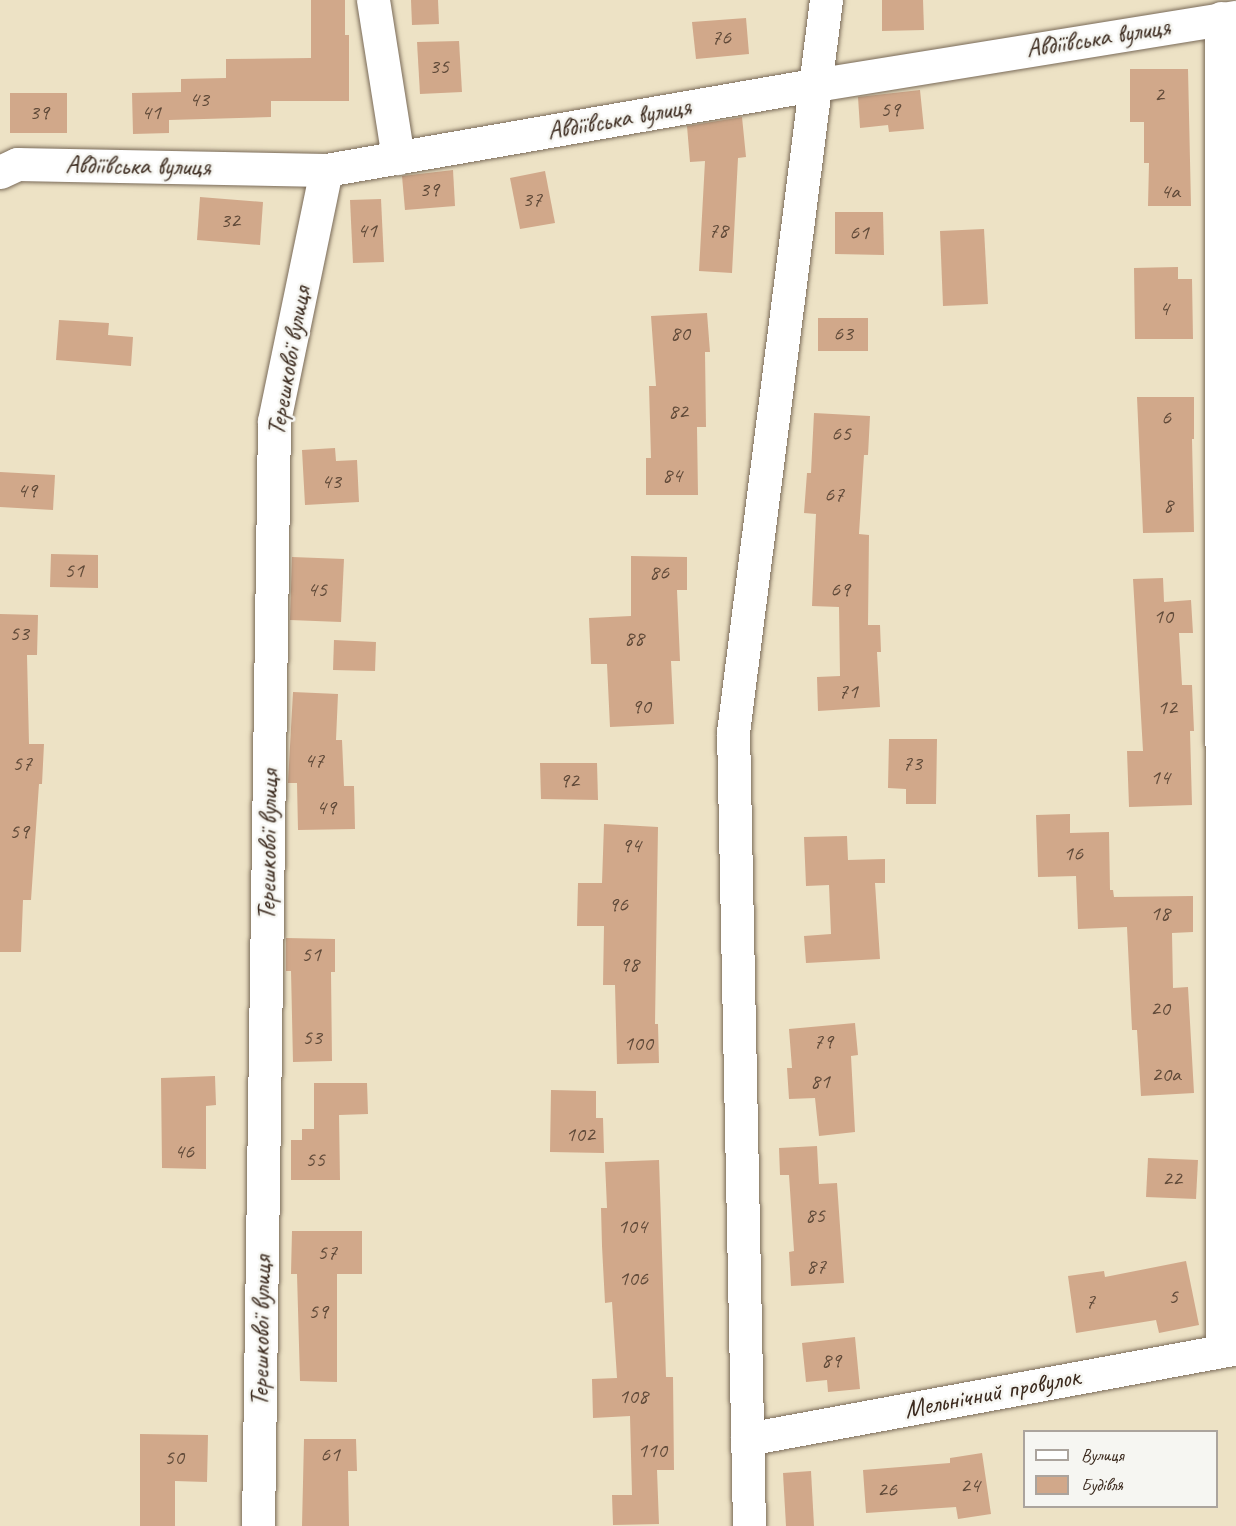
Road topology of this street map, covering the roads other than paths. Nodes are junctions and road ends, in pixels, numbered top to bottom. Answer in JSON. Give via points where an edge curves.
{"nodes":[{"id":1,"x":373,"y":0,"type":"edge"},
{"id":2,"x":826,"y":0,"type":"edge"},
{"id":3,"x":1228,"y":17,"type":"edge"},
{"id":4,"x":815,"y":85,"type":"junction"},
{"id":5,"x":398,"y":158,"type":"junction"},
{"id":6,"x":326,"y":170,"type":"junction"},
{"id":7,"x":0,"y":172,"type":"edge"},
{"id":8,"x":1229,"y":1349,"type":"edge"},
{"id":9,"x":747,"y":1439,"type":"junction"},
{"id":10,"x":258,"y":1526,"type":"edge"},
{"id":11,"x":749,"y":1526,"type":"edge"}],
"edges":[{"from":1,"to":5,"type":"street"},
{"from":2,"to":4,"type":"street"},
{"from":3,"to":4,"type":"street","name":"Авдіївська вулиця"},
{"from":3,"to":8,"type":"street"},
{"from":4,"to":5,"type":"street","name":"Авдіївська вулиця"},
{"from":4,"to":9,"type":"street","via":[[733,732]]},
{"from":5,"to":6,"type":"street","name":"Авдіївська вулиця"},
{"from":6,"to":7,"type":"street","name":"Авдіївська вулиця","via":[[17,164]]},
{"from":6,"to":10,"type":"street","name":"Терешкової вулиця","via":[[274,421]]},
{"from":8,"to":9,"type":"street","name":"Мельнiчний провулок"},
{"from":9,"to":11,"type":"street"}]}
